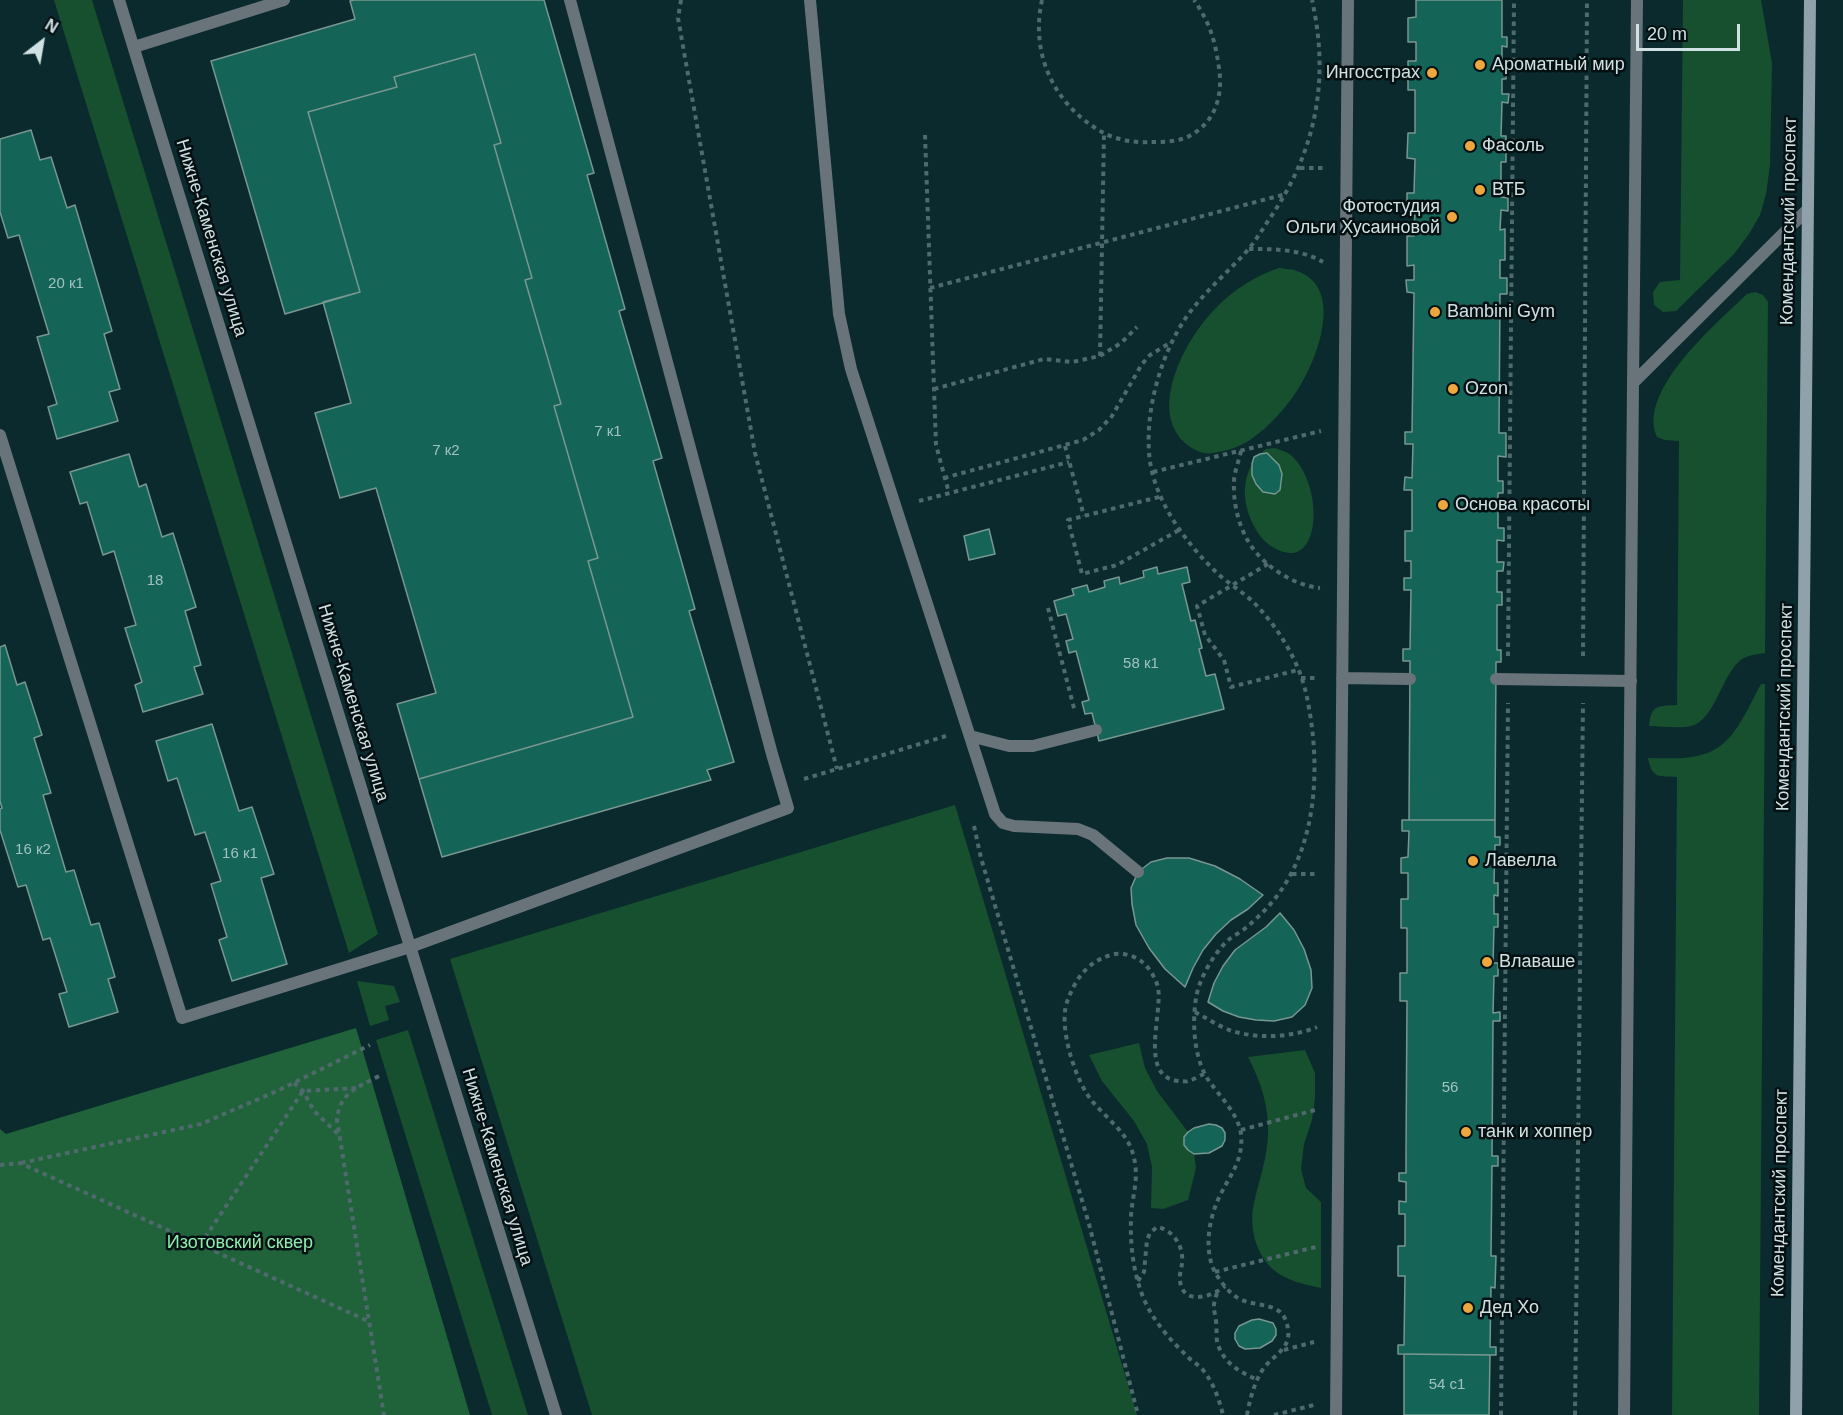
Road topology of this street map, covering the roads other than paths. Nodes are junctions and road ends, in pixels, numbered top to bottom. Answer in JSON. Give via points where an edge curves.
{"nodes":[{"id":1,"x":119,"y":0,"type":"edge"},
{"id":2,"x":284,"y":0,"type":"edge"},
{"id":3,"x":570,"y":0,"type":"edge"},
{"id":4,"x":810,"y":0,"type":"edge"},
{"id":5,"x":1348,"y":0,"type":"edge"},
{"id":6,"x":1637,"y":0,"type":"edge"},
{"id":7,"x":1810,"y":0,"type":"edge"},
{"id":8,"x":134,"y":47,"type":"junction"},
{"id":9,"x":1808,"y":210,"type":"junction"},
{"id":10,"x":1633,"y":383,"type":"junction"},
{"id":11,"x":0,"y":435,"type":"edge"},
{"id":12,"x":1342,"y":678,"type":"junction"},
{"id":13,"x":1410,"y":679,"type":"dead end"},
{"id":14,"x":1502,"y":679,"type":"road end"},
{"id":15,"x":1631,"y":681,"type":"junction"},
{"id":16,"x":1096,"y":730,"type":"dead end"},
{"id":17,"x":968,"y":733,"type":"junction"},
{"id":18,"x":1138,"y":872,"type":"dead end"},
{"id":19,"x":410,"y":947,"type":"junction"},
{"id":20,"x":556,"y":1415,"type":"edge"},
{"id":21,"x":1336,"y":1415,"type":"edge"},
{"id":22,"x":1624,"y":1415,"type":"edge"},
{"id":23,"x":1796,"y":1415,"type":"edge"}],
"edges":[{"from":1,"to":8,"type":"street","name":"Нижне-Каменская улица"},
{"from":2,"to":8,"type":"street"},
{"from":3,"to":19,"type":"street","via":[[788,808]]},
{"from":4,"to":17,"type":"street","via":[[845,345]]},
{"from":5,"to":12,"type":"street"},
{"from":6,"to":10,"type":"street"},
{"from":7,"to":9,"type":"main road","name":"Комендантский проспект"},
{"from":8,"to":19,"type":"street","name":"Нижне-Каменская улица"},
{"from":9,"to":10,"type":"street"},
{"from":9,"to":23,"type":"main road","name":"Комендантский проспект"},
{"from":10,"to":15,"type":"street"},
{"from":11,"to":19,"type":"street","via":[[182,1018]]},
{"from":12,"to":13,"type":"street"},
{"from":12,"to":21,"type":"street"},
{"from":14,"to":15,"type":"street"},
{"from":15,"to":22,"type":"street"},
{"from":16,"to":17,"type":"street","via":[[1033,746],[1009,746]]},
{"from":17,"to":18,"type":"street","via":[[994,814],[1003,823],[1078,829],[1093,835]]},
{"from":19,"to":20,"type":"street","name":"Нижне-Каменская улица"}]}
